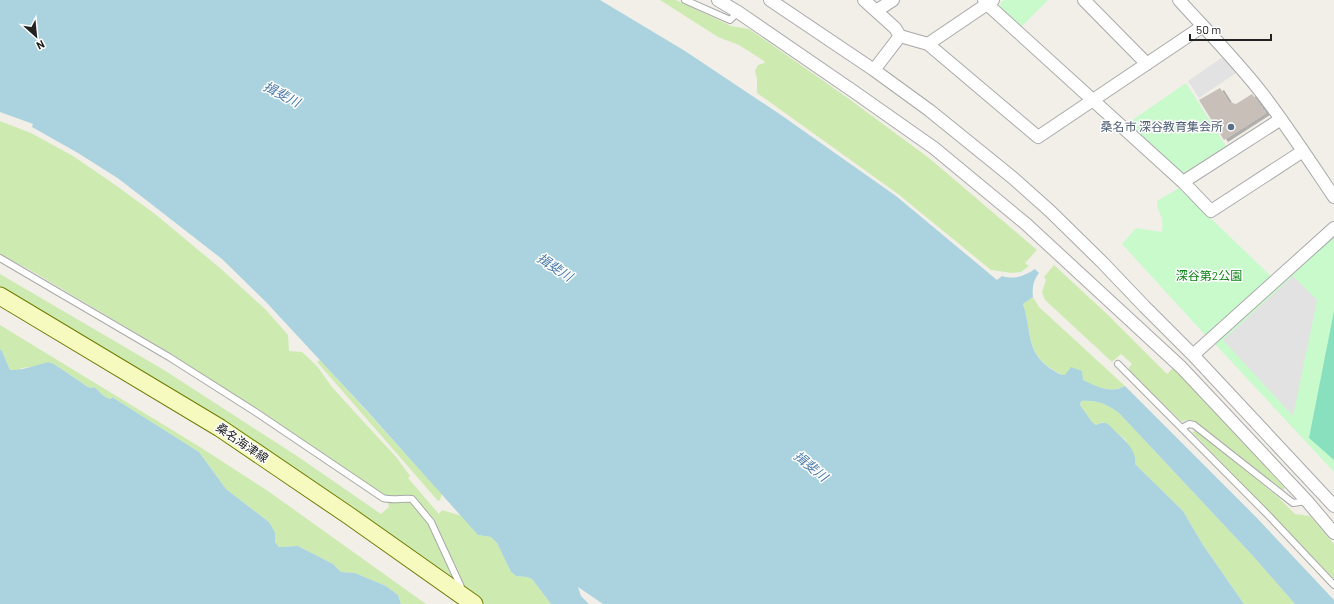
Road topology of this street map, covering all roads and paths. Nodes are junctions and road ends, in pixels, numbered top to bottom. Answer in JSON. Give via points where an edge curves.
{"nodes":[{"id":1,"x":685,"y":0,"type":"edge"},
{"id":2,"x":718,"y":0,"type":"edge"},
{"id":3,"x":770,"y":0,"type":"edge"},
{"id":4,"x":864,"y":0,"type":"edge"},
{"id":5,"x":893,"y":0,"type":"edge"},
{"id":6,"x":1084,"y":0,"type":"edge"},
{"id":7,"x":1179,"y":0,"type":"edge"},
{"id":8,"x":988,"y":1,"type":"edge"},
{"id":9,"x":876,"y":11,"type":"junction"},
{"id":10,"x":738,"y":12,"type":"junction"},
{"id":11,"x":1203,"y":26,"type":"junction"},
{"id":12,"x":900,"y":36,"type":"junction"},
{"id":13,"x":928,"y":44,"type":"junction"},
{"id":14,"x":1147,"y":64,"type":"junction"},
{"id":15,"x":874,"y":70,"type":"junction"},
{"id":16,"x":1093,"y":100,"type":"junction"},
{"id":17,"x":1281,"y":119,"type":"junction"},
{"id":18,"x":1303,"y":151,"type":"junction"},
{"id":19,"x":1183,"y":182,"type":"junction"},
{"id":20,"x":1334,"y":197,"type":"edge"},
{"id":21,"x":1334,"y":228,"type":"edge"},
{"id":22,"x":0,"y":258,"type":"edge"},
{"id":23,"x":0,"y":296,"type":"edge"},
{"id":24,"x":1193,"y":355,"type":"junction"},
{"id":25,"x":1118,"y":364,"type":"dead end"},
{"id":26,"x":1182,"y":428,"type":"junction"},
{"id":27,"x":1307,"y":501,"type":"junction"},
{"id":28,"x":1334,"y":506,"type":"edge"},
{"id":29,"x":1334,"y":533,"type":"edge"},
{"id":30,"x":1334,"y":585,"type":"edge"},
{"id":31,"x":458,"y":593,"type":"junction"},
{"id":32,"x":474,"y":604,"type":"edge"}],
"edges":[{"from":1,"to":10,"type":"lane","via":[[730,20]]},
{"from":2,"to":10,"type":"street"},
{"from":3,"to":15,"type":"street"},
{"from":4,"to":9,"type":"street"},
{"from":5,"to":9,"type":"street"},
{"from":6,"to":14,"type":"street"},
{"from":7,"to":11,"type":"street"},
{"from":8,"to":13,"type":"street"},
{"from":8,"to":16,"type":"street"},
{"from":9,"to":12,"type":"street"},
{"from":10,"to":27,"type":"street","via":[[934,148],[1026,224],[1181,367]]},
{"from":11,"to":14,"type":"street"},
{"from":11,"to":17,"type":"street","via":[[1235,61]]},
{"from":12,"to":13,"type":"street"},
{"from":12,"to":15,"type":"street"},
{"from":13,"to":16,"type":"street","via":[[1038,137]]},
{"from":14,"to":16,"type":"street"},
{"from":15,"to":24,"type":"street","via":[[952,127],[1045,206]]},
{"from":16,"to":19,"type":"street"},
{"from":17,"to":18,"type":"street"},
{"from":17,"to":19,"type":"street"},
{"from":18,"to":19,"type":"street","via":[[1211,211]]},
{"from":18,"to":20,"type":"street"},
{"from":21,"to":24,"type":"street"},
{"from":22,"to":31,"type":"lane","via":[[170,357],[383,498],[412,499],[431,522],[461,587]]},
{"from":23,"to":31,"type":"main road","name":"桑名海津線","via":[[220,428],[342,510]]},
{"from":24,"to":28,"type":"street"},
{"from":25,"to":26,"type":"lane"},
{"from":26,"to":27,"type":"lane","via":[[1194,425],[1293,503]]},
{"from":26,"to":30,"type":"lane"},
{"from":27,"to":29,"type":"street"},
{"from":31,"to":32,"type":"main road","name":"桑名海津線"}]}
